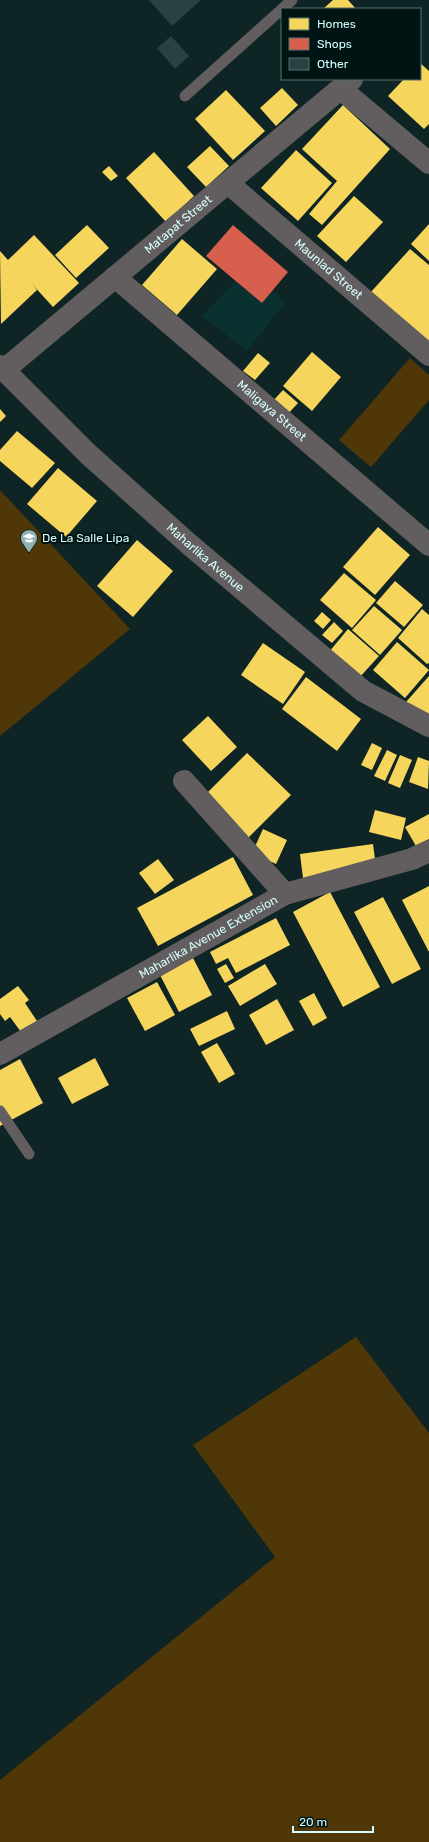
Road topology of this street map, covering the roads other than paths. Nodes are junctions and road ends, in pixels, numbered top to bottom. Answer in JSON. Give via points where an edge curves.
{"nodes":[{"id":1,"x":292,"y":0,"type":"edge"},
{"id":2,"x":283,"y":8,"type":"edge"},
{"id":3,"x":281,"y":10,"type":"edge"},
{"id":4,"x":347,"y":84,"type":"edge"},
{"id":5,"x":185,"y":96,"type":"dead end"},
{"id":6,"x":429,"y":163,"type":"edge"},
{"id":7,"x":229,"y":184,"type":"junction"},
{"id":8,"x":115,"y":277,"type":"junction"},
{"id":9,"x":429,"y":355,"type":"edge"},
{"id":10,"x":2,"y":368,"type":"edge"},
{"id":11,"x":429,"y":545,"type":"edge"},
{"id":12,"x":429,"y":726,"type":"edge"},
{"id":13,"x":184,"y":781,"type":"dead end"},
{"id":14,"x":429,"y":851,"type":"edge"},
{"id":15,"x":285,"y":894,"type":"junction"},
{"id":16,"x":0,"y":1054,"type":"edge"},
{"id":17,"x":0,"y":1111,"type":"edge"},
{"id":18,"x":29,"y":1154,"type":"dead end"}],
"edges":[{"from":1,"to":2,"type":"lane"},
{"from":3,"to":5,"type":"lane"},
{"from":4,"to":6,"type":"street"},
{"from":4,"to":7,"type":"street","name":"Matapat Street"},
{"from":7,"to":8,"type":"street","name":"Matapat Street"},
{"from":7,"to":9,"type":"street","name":"Maunlad Street"},
{"from":8,"to":10,"type":"street","name":"Matapat Street"},
{"from":8,"to":11,"type":"street","name":"Maligaya Street"},
{"from":10,"to":12,"type":"street","name":"Maharlika Avenue","via":[[88,454],[184,540],[362,691]]},
{"from":13,"to":15,"type":"street"},
{"from":14,"to":15,"type":"street","name":"Maharlika Avenue Extension","via":[[412,859]]},
{"from":15,"to":16,"type":"street","name":"Maharlika Avenue Extension"},
{"from":17,"to":18,"type":"lane"}]}
